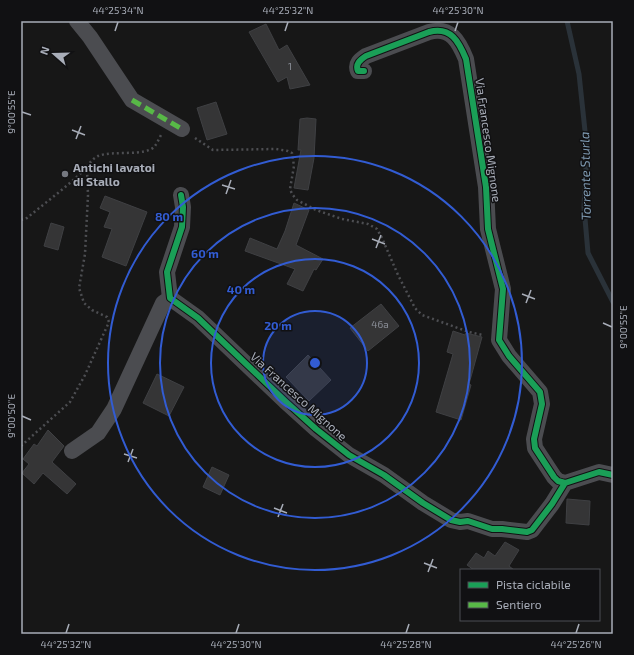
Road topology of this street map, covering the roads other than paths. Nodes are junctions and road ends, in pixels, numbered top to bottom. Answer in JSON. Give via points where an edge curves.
{"nodes":[{"id":1,"x":77,"y":21,"type":"edge"},
{"id":2,"x":364,"y":71,"type":"dead end"},
{"id":3,"x":176,"y":125,"type":"road end"},
{"id":4,"x":182,"y":195,"type":"dead end"},
{"id":5,"x":170,"y":298,"type":"junction"},
{"id":6,"x":72,"y":451,"type":"dead end"},
{"id":7,"x":613,"y":476,"type":"edge"},
{"id":8,"x":565,"y":483,"type":"junction"}],
"edges":[{"from":1,"to":3,"type":"street","via":[[132,100]]},
{"from":2,"to":8,"type":"street","name":"Via Francesco Mignone","via":[[358,71],[356,67],[366,56],[434,31],[452,35],[462,49],[466,59],[486,187],[488,229],[503,289],[499,340],[509,356],[540,392],[542,404],[534,439],[535,448],[554,477]]},
{"from":4,"to":5,"type":"street","via":[[182,227],[167,272]]},
{"from":5,"to":6,"type":"street","via":[[163,303],[114,409],[98,433]]},
{"from":5,"to":8,"type":"street","name":"Via Francesco Mignone","via":[[198,318],[316,429],[349,455],[451,520],[492,529],[527,532],[532,530]]},
{"from":7,"to":8,"type":"street","via":[[599,472]]}]}
